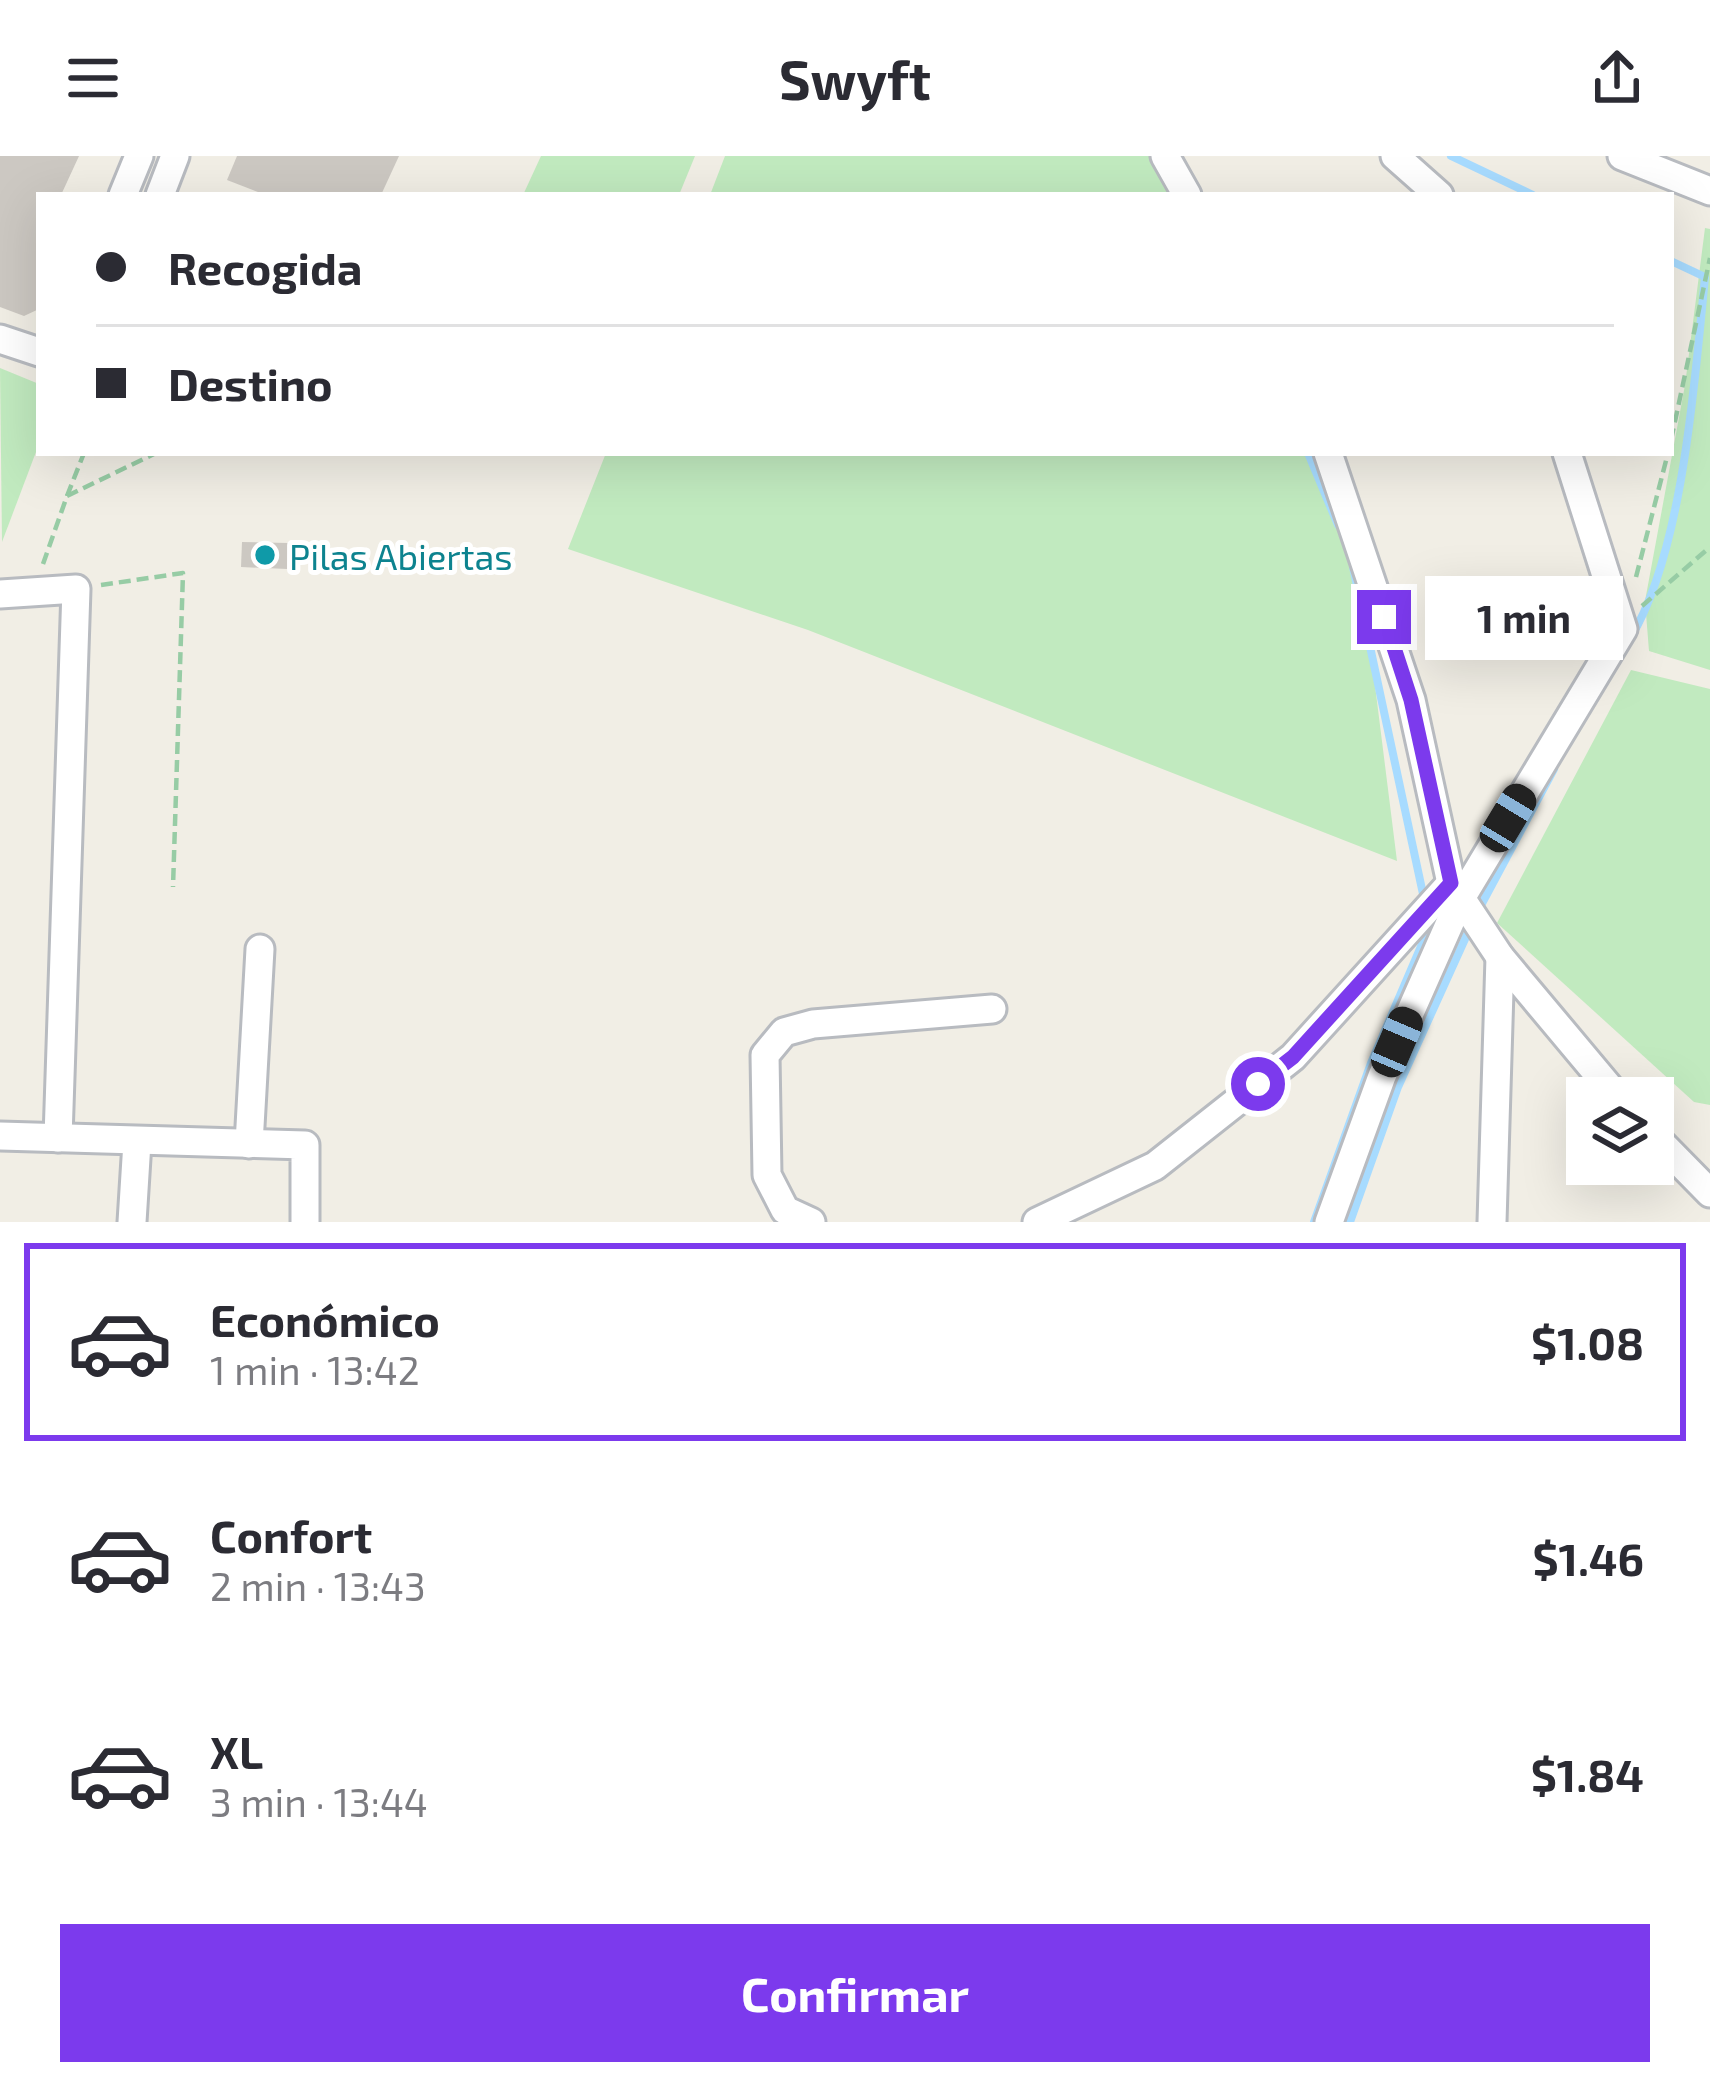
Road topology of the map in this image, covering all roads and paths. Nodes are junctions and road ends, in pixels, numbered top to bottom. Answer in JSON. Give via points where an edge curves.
{"nodes":[{"id":1,"x":1165,"y":156,"type":"edge"},
{"id":2,"x":1395,"y":156,"type":"edge"},
{"id":3,"x":1622,"y":156,"type":"edge"},
{"id":4,"x":137,"y":161,"type":"edge"},
{"id":5,"x":167,"y":176,"type":"edge"},
{"id":6,"x":1710,"y":191,"type":"edge"},
{"id":7,"x":124,"y":192,"type":"edge"},
{"id":8,"x":1185,"y":192,"type":"edge"},
{"id":9,"x":1436,"y":192,"type":"edge"},
{"id":10,"x":1710,"y":258,"type":"edge"},
{"id":11,"x":0,"y":339,"type":"edge"},
{"id":12,"x":36,"y":351,"type":"edge"},
{"id":13,"x":1674,"y":426,"type":"edge"},
{"id":14,"x":83,"y":456,"type":"edge"},
{"id":15,"x":150,"y":456,"type":"edge"},
{"id":16,"x":1329,"y":456,"type":"edge"},
{"id":17,"x":1568,"y":456,"type":"edge"},
{"id":18,"x":1667,"y":456,"type":"edge"},
{"id":19,"x":67,"y":496,"type":"junction"},
{"id":20,"x":1710,"y":547,"type":"edge"},
{"id":21,"x":1634,"y":585,"type":"dead end"},
{"id":22,"x":76,"y":589,"type":"junction"},
{"id":23,"x":34,"y":592,"type":"junction"},
{"id":24,"x":0,"y":594,"type":"edge"},
{"id":25,"x":1623,"y":628,"type":"junction"},
{"id":26,"x":173,"y":887,"type":"dead end"},
{"id":27,"x":1455,"y":891,"type":"junction"},
{"id":28,"x":260,"y":949,"type":"dead end"},
{"id":29,"x":1500,"y":957,"type":"junction"},
{"id":30,"x":992,"y":1009,"type":"dead end"},
{"id":31,"x":1600,"y":1077,"type":"edge"},
{"id":32,"x":0,"y":1136,"type":"edge"},
{"id":33,"x":58,"y":1138,"type":"junction"},
{"id":34,"x":137,"y":1142,"type":"junction"},
{"id":35,"x":249,"y":1144,"type":"junction"},
{"id":36,"x":1674,"y":1156,"type":"edge"},
{"id":37,"x":1710,"y":1193,"type":"edge"},
{"id":38,"x":132,"y":1222,"type":"edge"},
{"id":39,"x":305,"y":1222,"type":"edge"},
{"id":40,"x":811,"y":1222,"type":"edge"},
{"id":41,"x":1037,"y":1222,"type":"edge"},
{"id":42,"x":1330,"y":1222,"type":"edge"},
{"id":43,"x":1492,"y":1222,"type":"edge"}],
"edges":[{"from":1,"to":8,"type":"street"},
{"from":2,"to":9,"type":"street"},
{"from":3,"to":6,"type":"street"},
{"from":4,"to":5,"type":"street"},
{"from":4,"to":7,"type":"street"},
{"from":10,"to":13,"type":"path"},
{"from":11,"to":12,"type":"street"},
{"from":14,"to":19,"type":"path"},
{"from":15,"to":19,"type":"path"},
{"from":16,"to":27,"type":"street","via":[[1411,700]]},
{"from":17,"to":25,"type":"street"},
{"from":18,"to":21,"type":"path"},
{"from":19,"to":23,"type":"path"},
{"from":20,"to":25,"type":"path"},
{"from":22,"to":23,"type":"street"},
{"from":22,"to":26,"type":"path","via":[[183,573]]},
{"from":22,"to":33,"type":"street"},
{"from":23,"to":24,"type":"street"},
{"from":25,"to":27,"type":"street"},
{"from":27,"to":29,"type":"street"},
{"from":27,"to":41,"type":"street","via":[[1293,1057],[1154,1166]]},
{"from":27,"to":42,"type":"street"},
{"from":28,"to":35,"type":"street"},
{"from":29,"to":31,"type":"street"},
{"from":29,"to":43,"type":"street"},
{"from":30,"to":40,"type":"street","via":[[784,1032],[765,1055],[767,1175],[785,1210]]},
{"from":32,"to":33,"type":"street"},
{"from":33,"to":34,"type":"street"},
{"from":34,"to":35,"type":"street"},
{"from":34,"to":38,"type":"street"},
{"from":35,"to":39,"type":"street","via":[[305,1145]]},
{"from":36,"to":37,"type":"street"}]}
